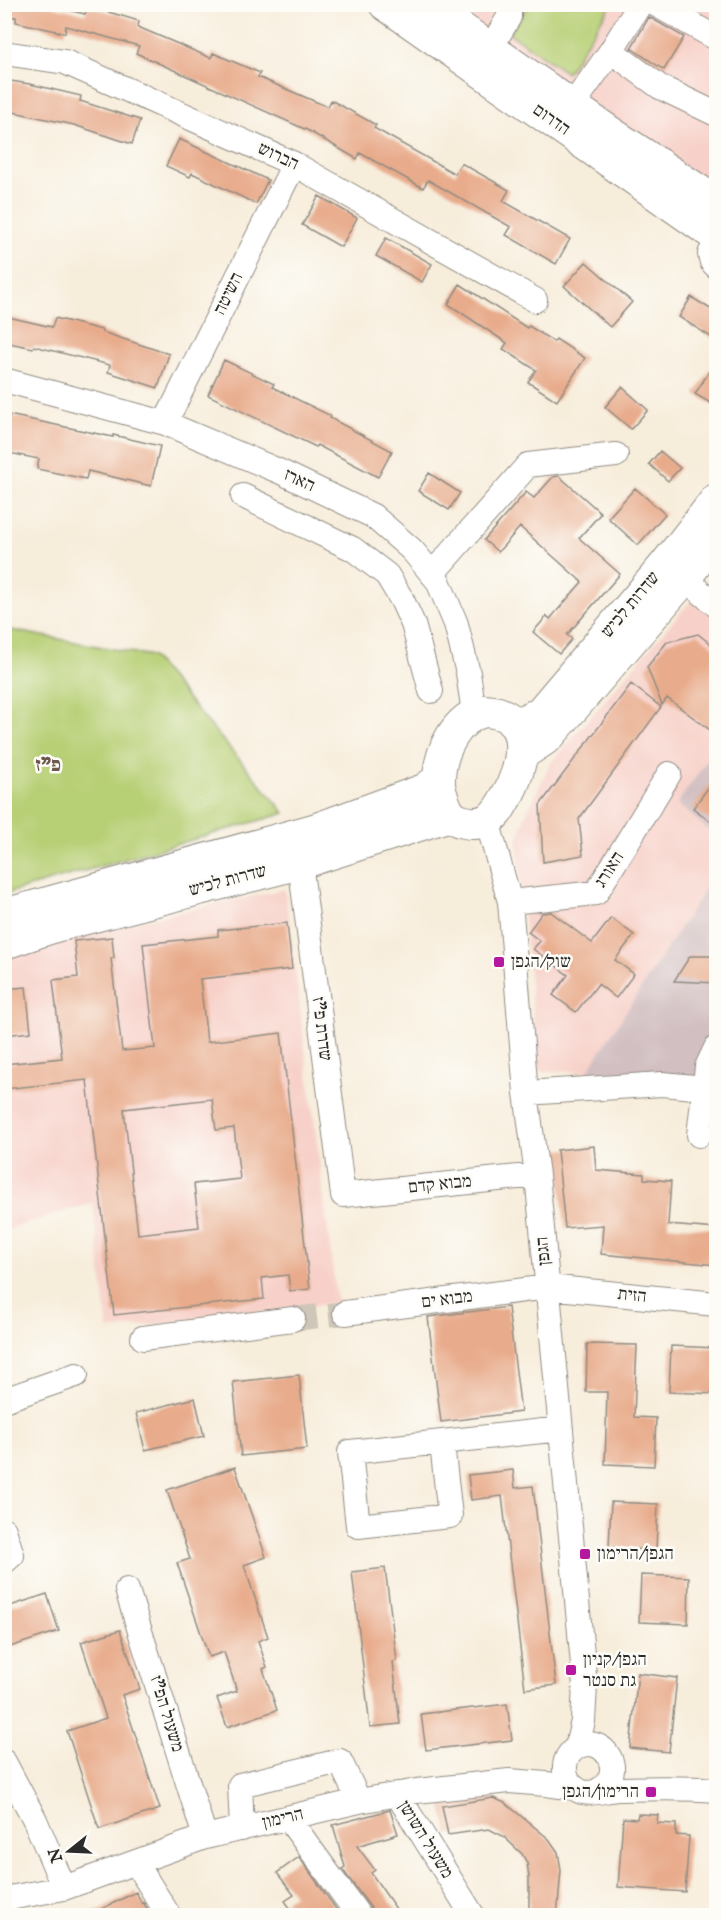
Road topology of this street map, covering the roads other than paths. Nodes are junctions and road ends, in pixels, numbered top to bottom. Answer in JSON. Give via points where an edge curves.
{"nodes":[{"id":1,"x":385,"y":4,"type":"edge"},
{"id":2,"x":426,"y":4,"type":"edge"},
{"id":3,"x":509,"y":4,"type":"edge"},
{"id":4,"x":640,"y":4,"type":"edge"},
{"id":5,"x":655,"y":4,"type":"edge"},
{"id":6,"x":717,"y":38,"type":"edge"},
{"id":7,"x":490,"y":49,"type":"junction"},
{"id":8,"x":611,"y":51,"type":"junction"},
{"id":9,"x":4,"y":52,"type":"edge"},
{"id":10,"x":572,"y":106,"type":"junction"},
{"id":11,"x":717,"y":114,"type":"edge"},
{"id":12,"x":294,"y":164,"type":"junction"},
{"id":13,"x":714,"y":195,"type":"edge"},
{"id":14,"x":717,"y":236,"type":"edge"},
{"id":15,"x":717,"y":243,"type":"edge"},
{"id":16,"x":717,"y":266,"type":"edge"},
{"id":17,"x":535,"y":300,"type":"dead end"},
{"id":18,"x":4,"y":380,"type":"edge"},
{"id":19,"x":165,"y":423,"type":"junction"},
{"id":20,"x":616,"y":455,"type":"dead end"},
{"id":21,"x":243,"y":496,"type":"dead end"},
{"id":22,"x":717,"y":500,"type":"edge"},
{"id":23,"x":717,"y":538,"type":"edge"},
{"id":24,"x":412,"y":550,"type":"junction"},
{"id":25,"x":675,"y":571,"type":"junction"},
{"id":26,"x":432,"y":574,"type":"junction"},
{"id":27,"x":387,"y":576,"type":"junction"},
{"id":28,"x":717,"y":605,"type":"edge"},
{"id":29,"x":430,"y":691,"type":"dead end"},
{"id":30,"x":474,"y":713,"type":"junction"},
{"id":31,"x":512,"y":722,"type":"junction"},
{"id":32,"x":522,"y":754,"type":"junction"},
{"id":33,"x":669,"y":774,"type":"dead end"},
{"id":34,"x":438,"y":780,"type":"junction"},
{"id":35,"x":450,"y":815,"type":"junction"},
{"id":36,"x":487,"y":820,"type":"junction"},
{"id":37,"x":300,"y":863,"type":"junction"},
{"id":38,"x":510,"y":902,"type":"junction"},
{"id":39,"x":4,"y":915,"type":"edge"},
{"id":40,"x":4,"y":943,"type":"edge"},
{"id":41,"x":717,"y":1047,"type":"edge"},
{"id":42,"x":711,"y":1091,"type":"edge"},
{"id":43,"x":526,"y":1094,"type":"junction"},
{"id":44,"x":699,"y":1135,"type":"dead end"},
{"id":45,"x":537,"y":1175,"type":"junction"},
{"id":46,"x":343,"y":1195,"type":"joint"},
{"id":47,"x":548,"y":1287,"type":"junction"},
{"id":48,"x":717,"y":1304,"type":"edge"},
{"id":49,"x":345,"y":1313,"type":"tunnel mouth"},
{"id":50,"x":293,"y":1319,"type":"tunnel mouth"},
{"id":51,"x":143,"y":1338,"type":"dead end"},
{"id":52,"x":76,"y":1375,"type":"dead end"},
{"id":53,"x":4,"y":1400,"type":"edge"},
{"id":54,"x":561,"y":1430,"type":"junction"},
{"id":55,"x":442,"y":1444,"type":"junction"},
{"id":56,"x":4,"y":1530,"type":"edge"},
{"id":57,"x":8,"y":1558,"type":"edge"},
{"id":58,"x":127,"y":1590,"type":"dead end"},
{"id":59,"x":585,"y":1686,"type":"junction"},
{"id":60,"x":572,"y":1753,"type":"junction"},
{"id":61,"x":606,"y":1753,"type":"junction"},
{"id":62,"x":4,"y":1762,"type":"edge"},
{"id":63,"x":509,"y":1781,"type":"junction"},
{"id":64,"x":685,"y":1787,"type":"junction"},
{"id":65,"x":586,"y":1789,"type":"junction"},
{"id":66,"x":717,"y":1790,"type":"edge"},
{"id":67,"x":397,"y":1794,"type":"junction"},
{"id":68,"x":359,"y":1801,"type":"junction"},
{"id":69,"x":288,"y":1818,"type":"junction"},
{"id":70,"x":242,"y":1829,"type":"junction"},
{"id":71,"x":205,"y":1838,"type":"junction"},
{"id":72,"x":136,"y":1863,"type":"junction"},
{"id":73,"x":64,"y":1888,"type":"junction"},
{"id":74,"x":4,"y":1899,"type":"edge"},
{"id":75,"x":18,"y":1916,"type":"edge"},
{"id":76,"x":169,"y":1916,"type":"edge"},
{"id":77,"x":359,"y":1916,"type":"edge"},
{"id":78,"x":473,"y":1916,"type":"edge"}],
"edges":[{"from":1,"to":14,"type":"main road","name":"הדרום"},
{"from":2,"to":7,"type":"main road","name":"הדרום"},
{"from":3,"to":7,"type":"street","via":[[509,17]]},
{"from":4,"to":8,"type":"street"},
{"from":5,"to":6,"type":"street"},
{"from":7,"to":10,"type":"main road","name":"הדרום"},
{"from":8,"to":10,"type":"street"},
{"from":8,"to":11,"type":"street","via":[[660,87]]},
{"from":9,"to":12,"type":"street","name":"הברוש","via":[[65,62]]},
{"from":10,"to":13,"type":"main road","name":"הדרום"},
{"from":12,"to":17,"type":"street","name":"הברוש"},
{"from":12,"to":19,"type":"street","name":"השיטה"},
{"from":15,"to":16,"type":"street","via":[[710,254]]},
{"from":18,"to":19,"type":"street","name":"הארז"},
{"from":19,"to":24,"type":"street","name":"הארז","via":[[373,516]]},
{"from":20,"to":26,"type":"street","via":[[528,465]]},
{"from":21,"to":27,"type":"street","via":[[353,549]]},
{"from":22,"to":25,"type":"main road","name":"שדרות לכיש"},
{"from":23,"to":25,"type":"main road","name":"שדרות לכיש"},
{"from":24,"to":26,"type":"street","name":"הארז"},
{"from":24,"to":27,"type":"street"},
{"from":25,"to":28,"type":"street"},
{"from":25,"to":31,"type":"main road","name":"שדרות לכיש","via":[[540,713]]},
{"from":25,"to":32,"type":"main road","name":"שדרות לכיש","via":[[548,737]]},
{"from":26,"to":30,"type":"street","name":"הארז","via":[[456,624]]},
{"from":27,"to":29,"type":"street","via":[[413,624]]},
{"from":30,"to":31,"type":"main road","via":[[495,711]]},
{"from":30,"to":34,"type":"main road","via":[[464,720],[447,745]]},
{"from":31,"to":32,"type":"main road"},
{"from":32,"to":36,"type":"main road","via":[[510,790],[497,812]]},
{"from":33,"to":38,"type":"street","name":"האורג","via":[[596,893]]},
{"from":34,"to":35,"type":"main road"},
{"from":34,"to":39,"type":"main road","name":"שדרות לכיש","via":[[424,790],[314,830]]},
{"from":35,"to":36,"type":"main road","via":[[468,823]]},
{"from":35,"to":37,"type":"main road","name":"שדרות לכיש"},
{"from":36,"to":38,"type":"street","name":"הגפן"},
{"from":37,"to":40,"type":"main road","name":"שדרות לכיש","via":[[54,926]]},
{"from":37,"to":46,"type":"street","name":"שדרת פ\"ז"},
{"from":38,"to":43,"type":"street","name":"הגפן"},
{"from":41,"to":42,"type":"street","via":[[707,1067]]},
{"from":42,"to":43,"type":"street","via":[[662,1084]]},
{"from":42,"to":44,"type":"street"},
{"from":43,"to":45,"type":"street","name":"הגפן"},
{"from":45,"to":46,"type":"street","name":"מבוא קדם"},
{"from":45,"to":47,"type":"street","name":"הגפן"},
{"from":47,"to":48,"type":"street","name":"הזית"},
{"from":47,"to":49,"type":"street","name":"מבוא ים"},
{"from":47,"to":54,"type":"street","name":"הגפן"},
{"from":50,"to":51,"type":"street"},
{"from":52,"to":53,"type":"street"},
{"from":54,"to":55,"type":"street"},
{"from":54,"to":59,"type":"street","name":"הגפן"},
{"from":55,"to":55,"type":"street","via":[[450,1516],[358,1526],[350,1452]]},
{"from":56,"to":57,"type":"street"},
{"from":58,"to":71,"type":"street","name":"משעול הפ\"ז"},
{"from":59,"to":60,"type":"street","name":"הגפן","via":[[583,1721]]},
{"from":59,"to":61,"type":"street","name":"הגפן"},
{"from":60,"to":61,"type":"street","via":[[592,1744]]},
{"from":60,"to":63,"type":"street","name":"הרימון","via":[[540,1771]]},
{"from":60,"to":65,"type":"street","via":[[566,1775]]},
{"from":61,"to":64,"type":"street","name":"הרימון","via":[[632,1770]]},
{"from":61,"to":65,"type":"street","via":[[612,1765],[611,1777],[607,1784]]},
{"from":62,"to":73,"type":"street","via":[[35,1820]]},
{"from":63,"to":65,"type":"street","name":"הרימון"},
{"from":63,"to":67,"type":"street","name":"הרימון"},
{"from":64,"to":65,"type":"street","name":"הרימון"},
{"from":64,"to":66,"type":"street","name":"הרימון"},
{"from":67,"to":68,"type":"street","name":"הרימון"},
{"from":67,"to":78,"type":"street","name":"משעול השושן"},
{"from":68,"to":69,"type":"street","name":"הרימון"},
{"from":68,"to":70,"type":"street","via":[[340,1761],[240,1785]]},
{"from":69,"to":70,"type":"street","name":"הרימון"},
{"from":69,"to":77,"type":"street"},
{"from":70,"to":71,"type":"street","name":"הרימון"},
{"from":71,"to":72,"type":"street","name":"הרימון"},
{"from":72,"to":73,"type":"street","name":"הרימון"},
{"from":72,"to":76,"type":"street"},
{"from":73,"to":74,"type":"street","name":"הרימון"},
{"from":73,"to":75,"type":"street","name":"הרימון"}]}
